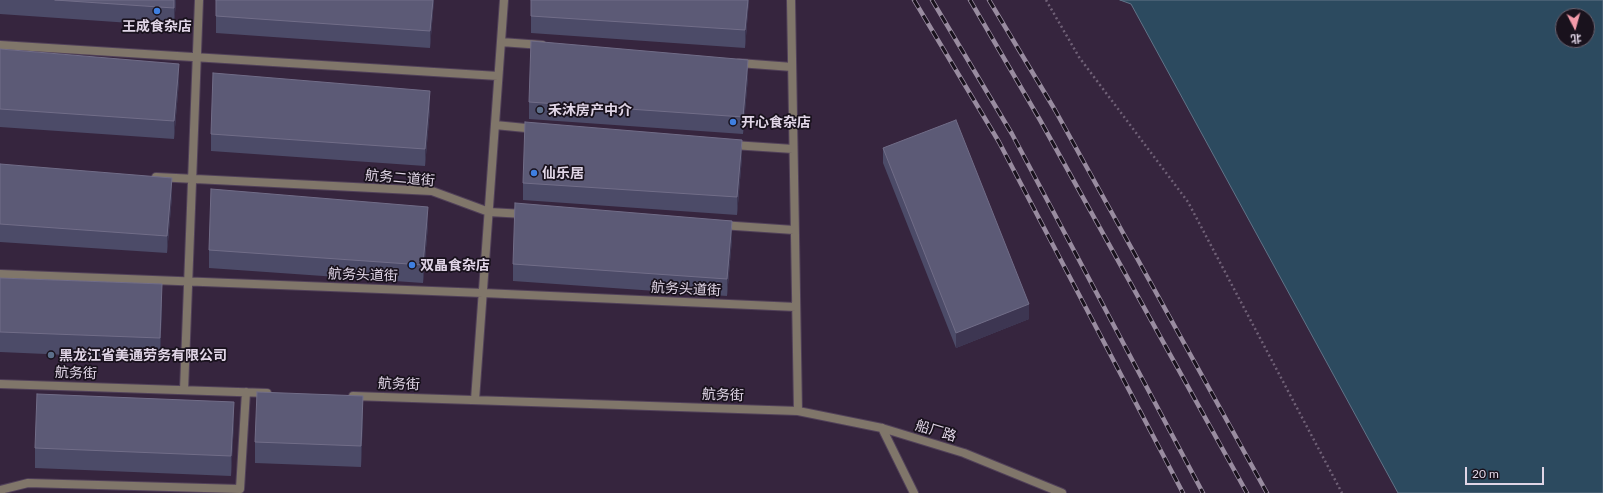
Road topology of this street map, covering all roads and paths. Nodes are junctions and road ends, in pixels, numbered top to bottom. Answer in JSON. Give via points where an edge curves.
{"nodes":[{"id":1,"x":199,"y":0,"type":"edge"},
{"id":2,"x":504,"y":0,"type":"edge"},
{"id":3,"x":790,"y":0,"type":"edge"},
{"id":4,"x":1046,"y":0,"type":"edge"},
{"id":5,"x":501,"y":42,"type":"junction"},
{"id":6,"x":0,"y":45,"type":"edge"},
{"id":7,"x":548,"y":46,"type":"edge"},
{"id":8,"x":197,"y":58,"type":"junction"},
{"id":9,"x":729,"y":62,"type":"edge"},
{"id":10,"x":792,"y":67,"type":"junction"},
{"id":11,"x":498,"y":76,"type":"junction"},
{"id":12,"x":495,"y":125,"type":"junction"},
{"id":13,"x":542,"y":129,"type":"edge"},
{"id":14,"x":722,"y":144,"type":"edge"},
{"id":15,"x":793,"y":150,"type":"junction"},
{"id":16,"x":146,"y":177,"type":"edge"},
{"id":17,"x":192,"y":179,"type":"junction"},
{"id":18,"x":489,"y":212,"type":"junction"},
{"id":19,"x":536,"y":215,"type":"edge"},
{"id":20,"x":716,"y":225,"type":"edge"},
{"id":21,"x":794,"y":230,"type":"junction"},
{"id":22,"x":0,"y":274,"type":"edge"},
{"id":23,"x":188,"y":281,"type":"junction"},
{"id":24,"x":483,"y":293,"type":"junction"},
{"id":25,"x":796,"y":307,"type":"junction"},
{"id":26,"x":0,"y":384,"type":"edge"},
{"id":27,"x":184,"y":390,"type":"junction"},
{"id":28,"x":246,"y":392,"type":"junction"},
{"id":29,"x":278,"y":393,"type":"edge"},
{"id":30,"x":341,"y":396,"type":"edge"},
{"id":31,"x":475,"y":400,"type":"junction"},
{"id":32,"x":798,"y":411,"type":"junction"},
{"id":33,"x":882,"y":428,"type":"junction"},
{"id":34,"x":0,"y":490,"type":"edge"},
{"id":35,"x":914,"y":493,"type":"edge"},
{"id":36,"x":1062,"y":493,"type":"edge"},
{"id":37,"x":1342,"y":493,"type":"edge"}],
"edges":[{"from":1,"to":8,"type":"street"},
{"from":2,"to":5,"type":"street"},
{"from":3,"to":10,"type":"street"},
{"from":4,"to":37,"type":"path","via":[[1079,57],[1188,202]]},
{"from":5,"to":7,"type":"street"},
{"from":5,"to":11,"type":"street"},
{"from":6,"to":8,"type":"street"},
{"from":8,"to":11,"type":"street"},
{"from":8,"to":17,"type":"street"},
{"from":9,"to":10,"type":"street"},
{"from":10,"to":15,"type":"street"},
{"from":11,"to":12,"type":"street"},
{"from":12,"to":13,"type":"street"},
{"from":12,"to":18,"type":"street"},
{"from":14,"to":15,"type":"street"},
{"from":15,"to":21,"type":"street"},
{"from":16,"to":17,"type":"street","name":"航务二道街"},
{"from":17,"to":18,"type":"street","name":"航务二道街","via":[[432,191]]},
{"from":17,"to":23,"type":"street"},
{"from":18,"to":19,"type":"street","name":"航务二道街"},
{"from":18,"to":24,"type":"street"},
{"from":20,"to":21,"type":"street"},
{"from":21,"to":25,"type":"street"},
{"from":22,"to":23,"type":"street","name":"航务头道街"},
{"from":23,"to":24,"type":"street","name":"航务头道街"},
{"from":23,"to":27,"type":"street"},
{"from":24,"to":25,"type":"street","name":"航务头道街"},
{"from":24,"to":31,"type":"street"},
{"from":25,"to":32,"type":"street"},
{"from":26,"to":27,"type":"street","name":"航务街"},
{"from":27,"to":28,"type":"street","name":"航务街"},
{"from":28,"to":29,"type":"street","name":"航务街"},
{"from":28,"to":34,"type":"street","via":[[240,489],[28,483]]},
{"from":30,"to":31,"type":"street","name":"航务街"},
{"from":31,"to":32,"type":"street","name":"航务街"},
{"from":32,"to":33,"type":"street","name":"船厂路"},
{"from":33,"to":35,"type":"street"},
{"from":33,"to":36,"type":"street","name":"船厂路","via":[[964,453]]}]}
